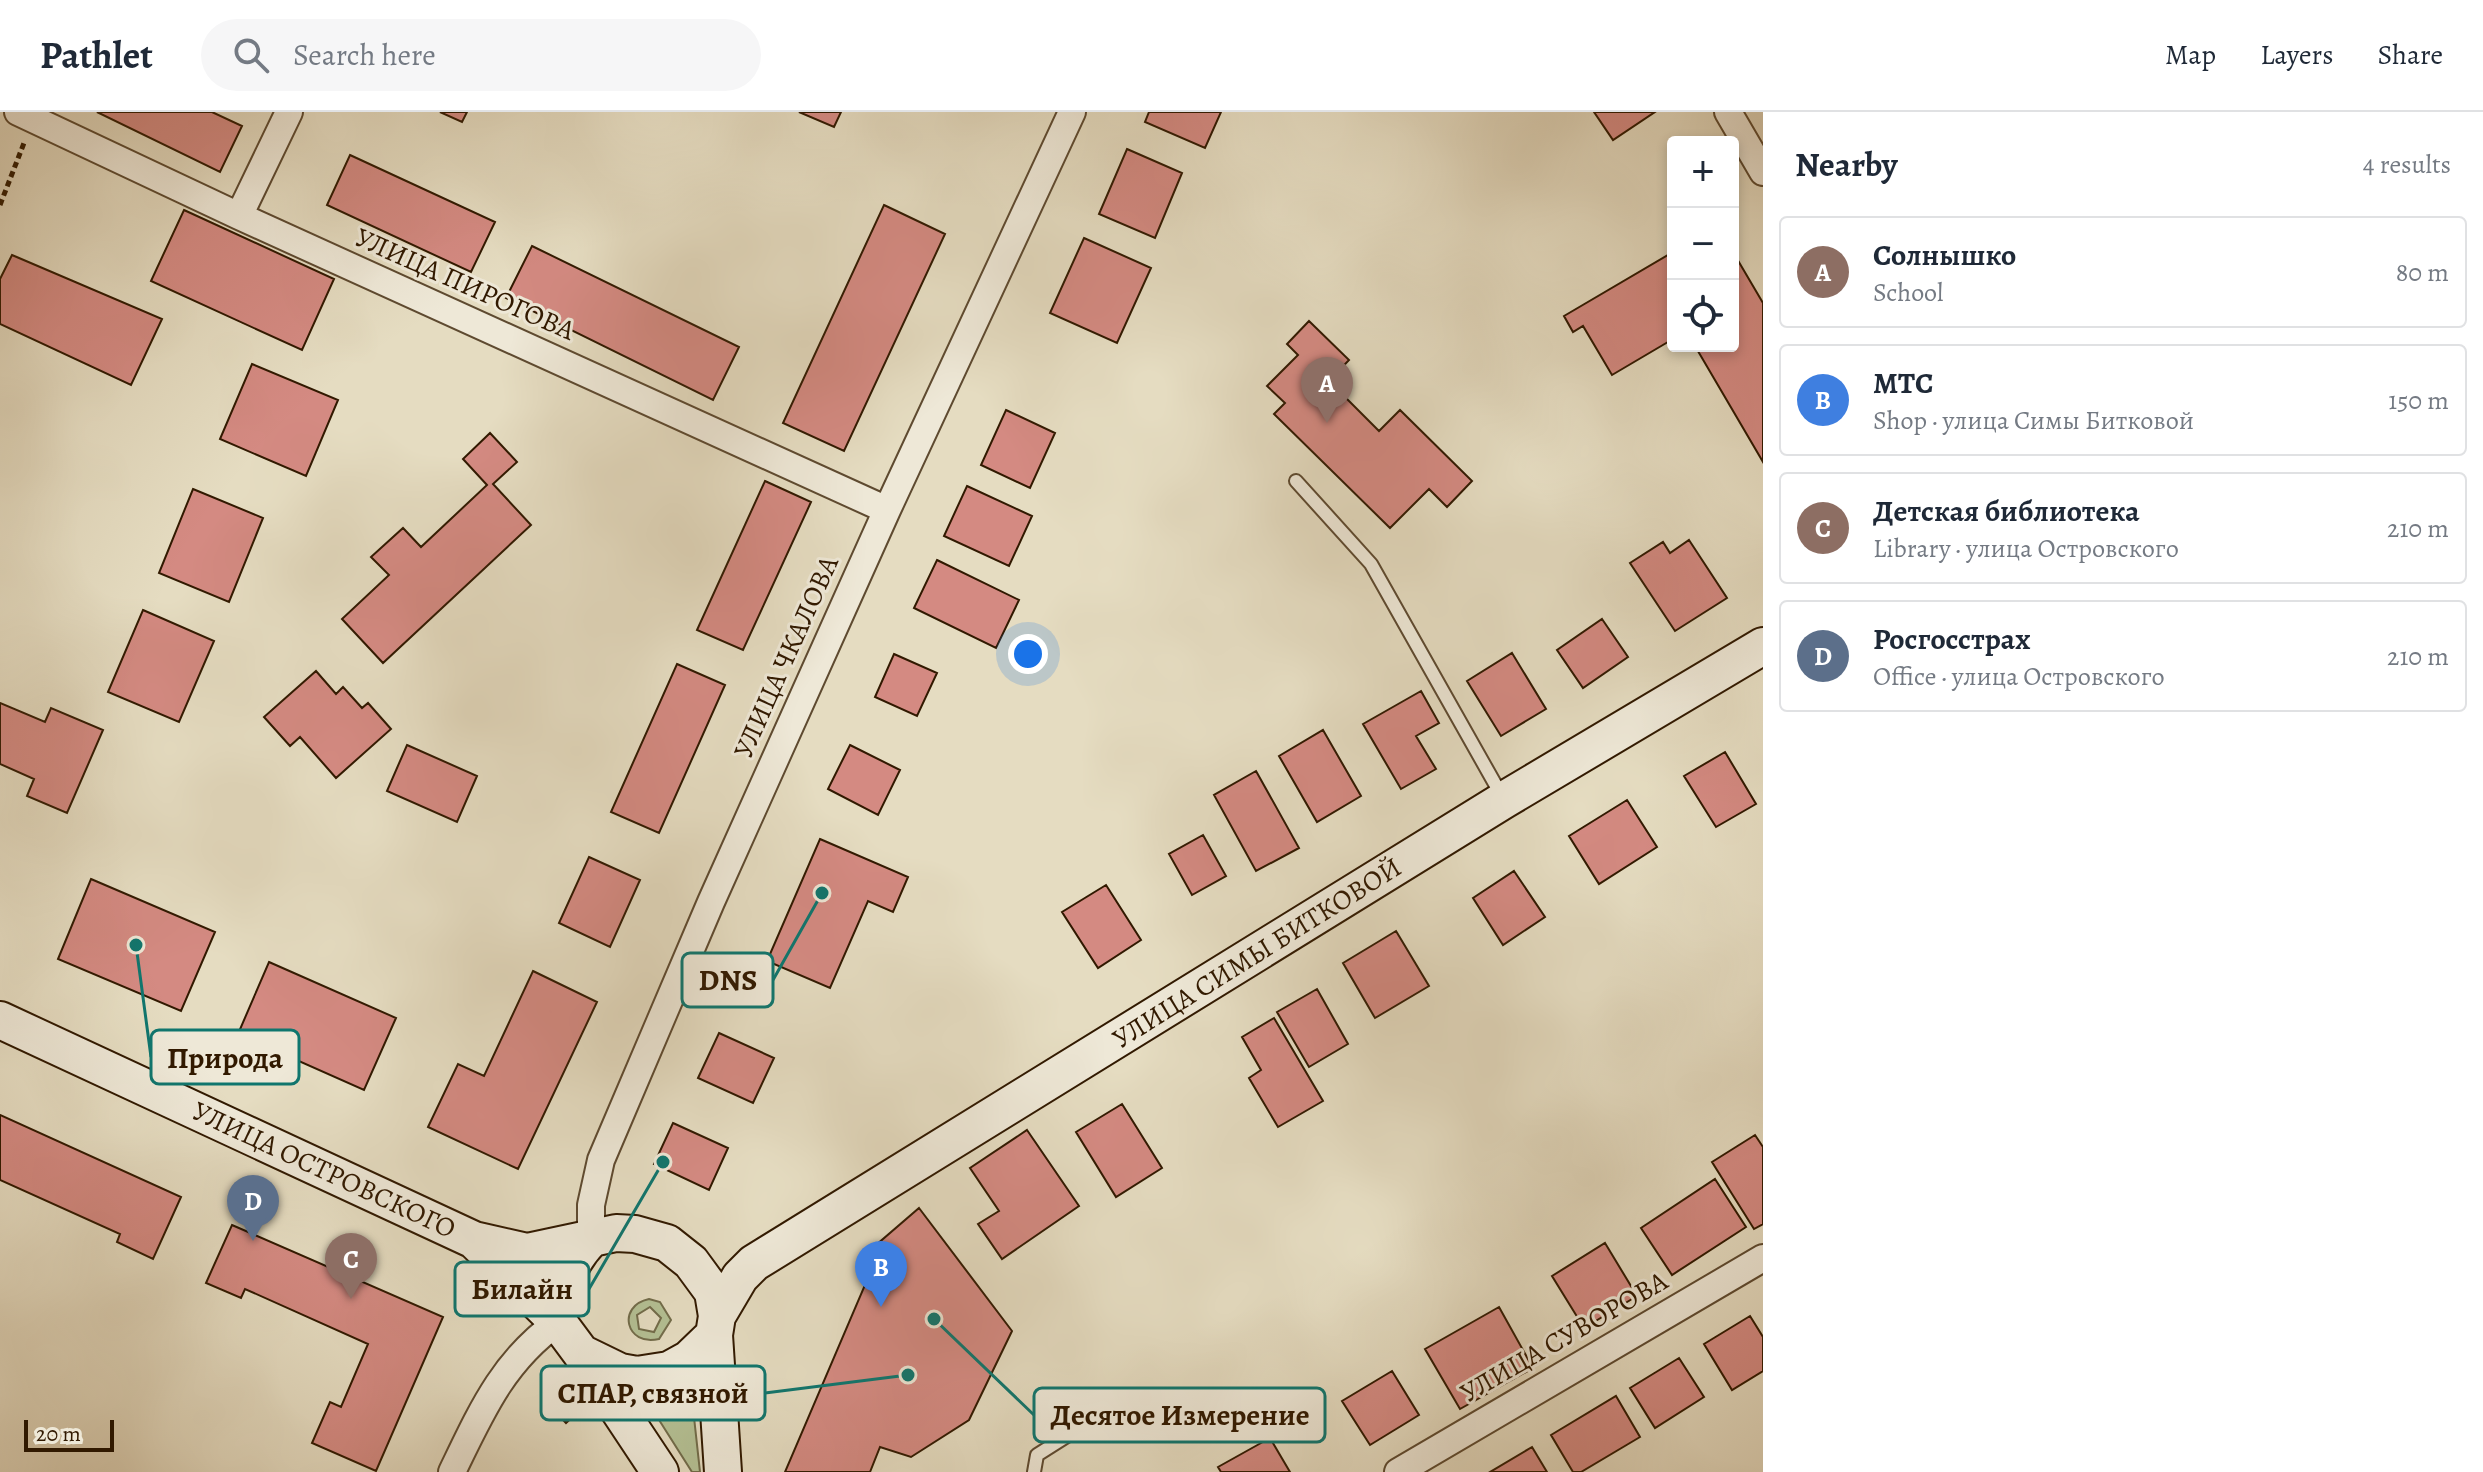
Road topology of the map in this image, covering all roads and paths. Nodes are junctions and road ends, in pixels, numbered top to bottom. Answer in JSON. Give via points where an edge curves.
{"nodes":[{"id":1,"x":289,"y":112,"type":"edge"},
{"id":2,"x":1072,"y":112,"type":"edge"},
{"id":3,"x":1728,"y":112,"type":"edge"},
{"id":4,"x":26,"y":116,"type":"edge"},
{"id":5,"x":1763,"y":172,"type":"edge"},
{"id":6,"x":0,"y":205,"type":"edge"},
{"id":7,"x":239,"y":216,"type":"junction"},
{"id":8,"x":1296,"y":481,"type":"dead end"},
{"id":9,"x":887,"y":510,"type":"junction"},
{"id":10,"x":1763,"y":646,"type":"edge"},
{"id":11,"x":1504,"y":800,"type":"junction"},
{"id":12,"x":0,"y":1020,"type":"edge"},
{"id":13,"x":591,"y":1239,"type":"junction"},
{"id":14,"x":474,"y":1240,"type":"junction"},
{"id":15,"x":1763,"y":1258,"type":"edge"},
{"id":16,"x":754,"y":1263,"type":"junction"},
{"id":17,"x":695,"y":1268,"type":"junction"},
{"id":18,"x":558,"y":1322,"type":"junction"},
{"id":19,"x":715,"y":1326,"type":"junction"},
{"id":20,"x":581,"y":1353,"type":"junction"},
{"id":21,"x":1097,"y":1417,"type":"dead end"},
{"id":22,"x":452,"y":1472,"type":"edge"},
{"id":23,"x":660,"y":1472,"type":"edge"},
{"id":24,"x":723,"y":1472,"type":"edge"},
{"id":25,"x":1034,"y":1472,"type":"edge"},
{"id":26,"x":1398,"y":1472,"type":"edge"}],
"edges":[{"from":1,"to":7,"type":"street"},
{"from":2,"to":9,"type":"street","name":"УЛИЦА ЧКАЛОВА"},
{"from":3,"to":5,"type":"street"},
{"from":4,"to":6,"type":"path"},
{"from":4,"to":7,"type":"street","name":"УЛИЦА ПИРОГОВА"},
{"from":7,"to":9,"type":"street","name":"УЛИЦА ПИРОГОВА"},
{"from":8,"to":11,"type":"lane","via":[[1371,564]]},
{"from":9,"to":13,"type":"street","name":"УЛИЦА ЧКАЛОВА","via":[[601,1160],[591,1205]]},
{"from":10,"to":11,"type":"street","name":"УЛИЦА СИМЫ БИТКОВОЙ"},
{"from":11,"to":16,"type":"street","name":"УЛИЦА СИМЫ БИТКОВОЙ"},
{"from":12,"to":14,"type":"street","name":"УЛИЦА ОСТРОВСКОГО"},
{"from":13,"to":14,"type":"street","name":"УЛИЦА ОСТРОВСКОГО","via":[[527,1252]]},
{"from":13,"to":17,"type":"street","via":[[635,1234],[667,1243]]},
{"from":13,"to":18,"type":"street","via":[[575,1256],[560,1292]]},
{"from":14,"to":18,"type":"street","name":"УЛИЦА ОСТРОВСКОГО"},
{"from":15,"to":26,"type":"street","name":"УЛИЦА СУВОРОВА"},
{"from":16,"to":17,"type":"street"},
{"from":16,"to":19,"type":"street","via":[[740,1277]]},
{"from":17,"to":19,"type":"street","via":[[713,1292]]},
{"from":18,"to":20,"type":"street"},
{"from":18,"to":22,"type":"street","via":[[511,1363]]},
{"from":19,"to":20,"type":"street","via":[[689,1359],[669,1370],[620,1372]]},
{"from":19,"to":24,"type":"street"},
{"from":20,"to":23,"type":"street"},
{"from":21,"to":25,"type":"lane","via":[[1037,1455]]}]}
